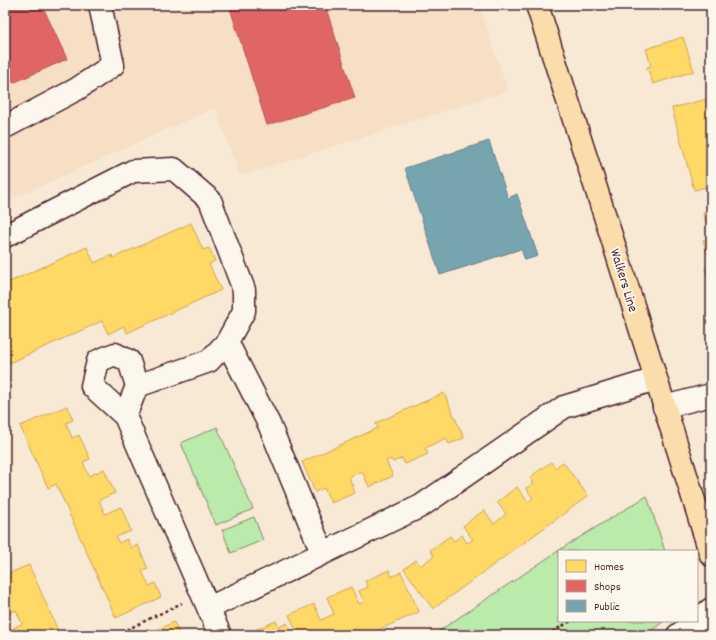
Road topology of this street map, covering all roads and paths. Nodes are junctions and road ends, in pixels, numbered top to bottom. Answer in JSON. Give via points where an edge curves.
{"nodes":[{"id":1,"x":100,"y":5,"type":"edge"},
{"id":2,"x":537,"y":5,"type":"edge"},
{"id":3,"x":5,"y":127,"type":"edge"},
{"id":4,"x":5,"y":236,"type":"edge"},
{"id":5,"x":227,"y":342,"type":"junction"},
{"id":6,"x":656,"y":379,"type":"junction"},
{"id":7,"x":137,"y":386,"type":"junction"},
{"id":8,"x":711,"y":395,"type":"edge"},
{"id":9,"x":664,"y":407,"type":"junction"},
{"id":10,"x":125,"y":416,"type":"junction"},
{"id":11,"x":322,"y":552,"type":"junction"},
{"id":12,"x":711,"y":555,"type":"edge"},
{"id":13,"x":206,"y":601,"type":"junction"},
{"id":14,"x":711,"y":609,"type":"edge"},
{"id":15,"x":698,"y":620,"type":"edge"},
{"id":16,"x":569,"y":622,"type":"edge"},
{"id":17,"x":696,"y":622,"type":"edge"},
{"id":18,"x":116,"y":635,"type":"edge"},
{"id":19,"x":220,"y":635,"type":"edge"},
{"id":20,"x":547,"y":635,"type":"edge"},
{"id":21,"x":678,"y":635,"type":"edge"}],
"edges":[{"from":1,"to":3,"type":"street","via":[[113,65],[77,89]]},
{"from":2,"to":6,"type":"main road","name":"Walkers Line"},
{"from":4,"to":5,"type":"street","via":[[133,171],[174,169],[210,200],[244,290],[244,311]]},
{"from":5,"to":7,"type":"street","via":[[209,360]]},
{"from":5,"to":11,"type":"street","via":[[269,424]]},
{"from":6,"to":9,"type":"main road","name":"Walkers Line"},
{"from":6,"to":11,"type":"street","via":[[564,407],[421,506]]},
{"from":7,"to":10,"type":"street"},
{"from":7,"to":10,"type":"street","via":[[129,361],[115,354],[98,361],[92,386]]},
{"from":8,"to":9,"type":"street"},
{"from":9,"to":12,"type":"main road","name":"Walkers Line"},
{"from":10,"to":13,"type":"street"},
{"from":11,"to":13,"type":"street"},
{"from":13,"to":18,"type":"path"},
{"from":13,"to":19,"type":"street"},
{"from":14,"to":15,"type":"street"},
{"from":16,"to":20,"type":"path"},
{"from":17,"to":21,"type":"street"}]}
